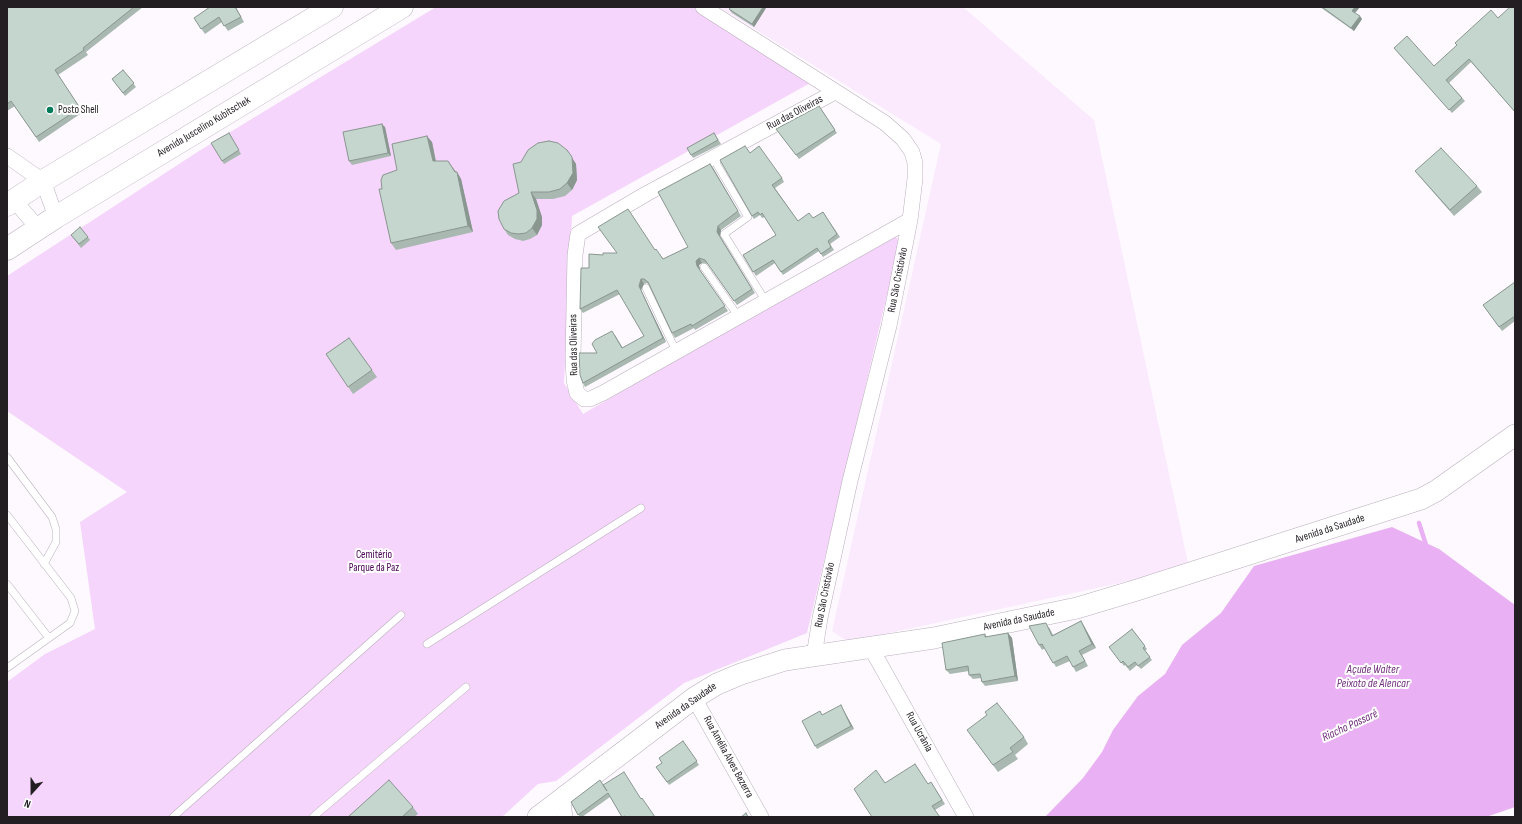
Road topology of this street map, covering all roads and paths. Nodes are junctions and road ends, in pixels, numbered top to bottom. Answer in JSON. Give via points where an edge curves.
{"nodes":[{"id":1,"x":332,"y":7,"type":"edge"},
{"id":2,"x":402,"y":7,"type":"edge"},
{"id":3,"x":703,"y":7,"type":"edge"},
{"id":4,"x":835,"y":92,"type":"junction"},
{"id":5,"x":7,"y":156,"type":"edge"},
{"id":6,"x":712,"y":157,"type":"junction"},
{"id":7,"x":43,"y":181,"type":"junction"},
{"id":8,"x":11,"y":203,"type":"edge"},
{"id":9,"x":910,"y":220,"type":"junction"},
{"id":10,"x":47,"y":223,"type":"junction"},
{"id":11,"x":7,"y":249,"type":"edge"},
{"id":12,"x":704,"y":267,"type":"dead end"},
{"id":13,"x":646,"y":288,"type":"dead end"},
{"id":14,"x":766,"y":300,"type":"junction"},
{"id":15,"x":738,"y":316,"type":"junction"},
{"id":16,"x":676,"y":351,"type":"junction"},
{"id":17,"x":1515,"y":435,"type":"edge"},
{"id":18,"x":7,"y":457,"type":"edge"},
{"id":19,"x":641,"y":508,"type":"dead end"},
{"id":20,"x":7,"y":515,"type":"edge"},
{"id":21,"x":44,"y":564,"type":"junction"},
{"id":22,"x":7,"y":584,"type":"edge"},
{"id":23,"x":401,"y":615,"type":"dead end"},
{"id":24,"x":49,"y":638,"type":"junction"},
{"id":25,"x":428,"y":644,"type":"dead end"},
{"id":26,"x":871,"y":648,"type":"junction"},
{"id":27,"x":814,"y":656,"type":"junction"},
{"id":28,"x":7,"y":668,"type":"edge"},
{"id":29,"x":466,"y":687,"type":"dead end"},
{"id":30,"x":694,"y":698,"type":"junction"},
{"id":31,"x":556,"y":811,"type":"edge"},
{"id":32,"x":173,"y":817,"type":"edge"},
{"id":33,"x":313,"y":817,"type":"edge"},
{"id":34,"x":761,"y":817,"type":"edge"},
{"id":35,"x":966,"y":817,"type":"edge"}],
"edges":[{"from":1,"to":7,"type":"main road"},
{"from":2,"to":10,"type":"main road","name":"Avenida Juscelino Kubitschek"},
{"from":3,"to":4,"type":"street","name":"Rua São Cristóvão"},
{"from":4,"to":6,"type":"street","name":"Rua das Oliveiras"},
{"from":4,"to":9,"type":"street","name":"Rua São Cristóvão","via":[[885,123],[912,152],[915,179]]},
{"from":5,"to":7,"type":"street"},
{"from":6,"to":14,"type":"lane","via":[[748,217],[724,234]]},
{"from":6,"to":16,"type":"street","name":"Rua das Oliveiras","via":[[586,228],[578,234],[576,241],[573,358],[575,386],[580,396],[590,399]]},
{"from":7,"to":8,"type":"main road"},
{"from":7,"to":10,"type":"street"},
{"from":8,"to":10,"type":"street"},
{"from":9,"to":14,"type":"street","name":"Rua das Oliveiras"},
{"from":9,"to":27,"type":"street","name":"Rua São Cristóvão","via":[[889,326],[833,555]]},
{"from":10,"to":11,"type":"main road","name":"Avenida Juscelino Kubitschek"},
{"from":12,"to":15,"type":"lane"},
{"from":13,"to":16,"type":"lane"},
{"from":14,"to":15,"type":"street","name":"Rua das Oliveiras"},
{"from":15,"to":16,"type":"street","name":"Rua das Oliveiras"},
{"from":17,"to":26,"type":"street","name":"Avenida da Saudade","via":[[1436,491],[1380,513],[1077,608],[934,638]]},
{"from":18,"to":21,"type":"lane","via":[[52,517],[56,529],[56,542]]},
{"from":19,"to":25,"type":"lane"},
{"from":20,"to":21,"type":"lane"},
{"from":21,"to":24,"type":"lane","via":[[71,598],[75,611],[70,623]]},
{"from":22,"to":24,"type":"lane"},
{"from":23,"to":32,"type":"lane"},
{"from":24,"to":28,"type":"lane"},
{"from":26,"to":27,"type":"street","name":"Avenida da Saudade"},
{"from":26,"to":35,"type":"street","name":"Rua Ucrânia"},
{"from":27,"to":30,"type":"street","name":"Avenida da Saudade","via":[[785,660],[754,669],[717,684]]},
{"from":29,"to":33,"type":"lane"},
{"from":30,"to":31,"type":"street","name":"Avenida da Saudade"},
{"from":30,"to":34,"type":"street","name":"Rua Amélia Alves Bezerra"}]}
